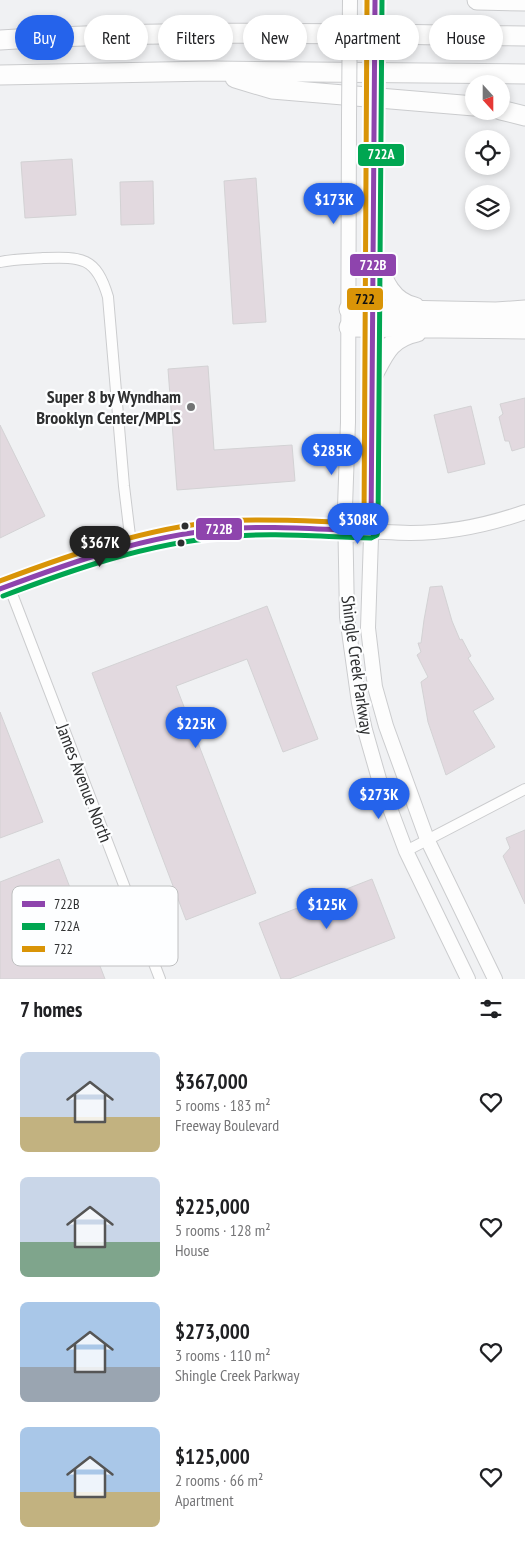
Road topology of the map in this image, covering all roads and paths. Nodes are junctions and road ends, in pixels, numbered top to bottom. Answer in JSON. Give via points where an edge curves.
{"nodes":[{"id":1,"x":350,"y":0,"type":"edge"},
{"id":2,"x":375,"y":0,"type":"edge"},
{"id":3,"x":477,"y":0,"type":"edge"},
{"id":4,"x":525,"y":1,"type":"edge"},
{"id":5,"x":525,"y":36,"type":"edge"},
{"id":6,"x":0,"y":40,"type":"edge"},
{"id":7,"x":212,"y":71,"type":"junction"},
{"id":8,"x":525,"y":74,"type":"edge"},
{"id":9,"x":0,"y":75,"type":"edge"},
{"id":10,"x":465,"y":105,"type":"edge"},
{"id":11,"x":510,"y":112,"type":"edge"},
{"id":12,"x":525,"y":116,"type":"edge"},
{"id":13,"x":373,"y":254,"type":"junction"},
{"id":14,"x":0,"y":262,"type":"edge"},
{"id":15,"x":349,"y":309,"type":"junction"},
{"id":16,"x":525,"y":310,"type":"edge"},
{"id":17,"x":373,"y":318,"type":"junction"},
{"id":18,"x":431,"y":320,"type":"junction"},
{"id":19,"x":348,"y":327,"type":"junction"},
{"id":20,"x":525,"y":329,"type":"edge"},
{"id":21,"x":373,"y":375,"type":"junction"},
{"id":22,"x":525,"y":512,"type":"edge"},
{"id":23,"x":346,"y":530,"type":"junction"},
{"id":24,"x":371,"y":531,"type":"junction"},
{"id":25,"x":131,"y":544,"type":"junction"},
{"id":26,"x":5,"y":588,"type":"edge"},
{"id":27,"x":525,"y":789,"type":"edge"},
{"id":28,"x":427,"y":839,"type":"junction"},
{"id":29,"x":406,"y":850,"type":"junction"},
{"id":30,"x":123,"y":886,"type":"edge"},
{"id":31,"x":155,"y":966,"type":"edge"},
{"id":32,"x":160,"y":979,"type":"edge"},
{"id":33,"x":468,"y":979,"type":"edge"},
{"id":34,"x":495,"y":979,"type":"edge"}],
"edges":[{"from":1,"to":15,"type":"street","name":"Shingle Creek Parkway","bridge":true},
{"from":2,"to":13,"type":"street","name":"Shingle Creek Parkway","bridge":true},
{"from":3,"to":4,"type":"highway"},
{"from":5,"to":6,"type":"highway","via":[[201,34]]},
{"from":7,"to":8,"type":"highway"},
{"from":7,"to":9,"type":"highway"},
{"from":7,"to":10,"type":"highway","via":[[272,89]]},
{"from":11,"to":12,"type":"highway"},
{"from":13,"to":17,"type":"street","name":"Shingle Creek Parkway"},
{"from":13,"to":18,"type":"highway","via":[[382,277],[397,299]]},
{"from":14,"to":25,"type":"street","via":[[76,257],[97,270],[104,282]]},
{"from":15,"to":17,"type":"highway"},
{"from":15,"to":19,"type":"street","name":"Shingle Creek Parkway"},
{"from":16,"to":18,"type":"highway"},
{"from":17,"to":18,"type":"highway"},
{"from":17,"to":19,"type":"highway"},
{"from":17,"to":21,"type":"street","name":"Shingle Creek Parkway"},
{"from":18,"to":20,"type":"highway"},
{"from":18,"to":21,"type":"highway","via":[[395,340]]},
{"from":19,"to":23,"type":"street","name":"Shingle Creek Parkway"},
{"from":21,"to":24,"type":"street","name":"Shingle Creek Parkway"},
{"from":22,"to":24,"type":"street","via":[[466,528],[411,533]]},
{"from":23,"to":24,"type":"street"},
{"from":23,"to":25,"type":"street","via":[[224,529]]},
{"from":23,"to":29,"type":"street","name":"Shingle Creek Parkway","via":[[347,617],[359,703],[379,779]]},
{"from":24,"to":28,"type":"street","name":"Shingle Creek Parkway","via":[[368,628],[374,687]]},
{"from":25,"to":26,"type":"street"},
{"from":26,"to":30,"type":"street","name":"James Avenue North"},
{"from":27,"to":28,"type":"street"},
{"from":28,"to":29,"type":"street"},
{"from":28,"to":34,"type":"street","name":"Shingle Creek Parkway"},
{"from":29,"to":33,"type":"street","name":"Shingle Creek Parkway"},
{"from":31,"to":32,"type":"street","name":"James Avenue North"}]}
